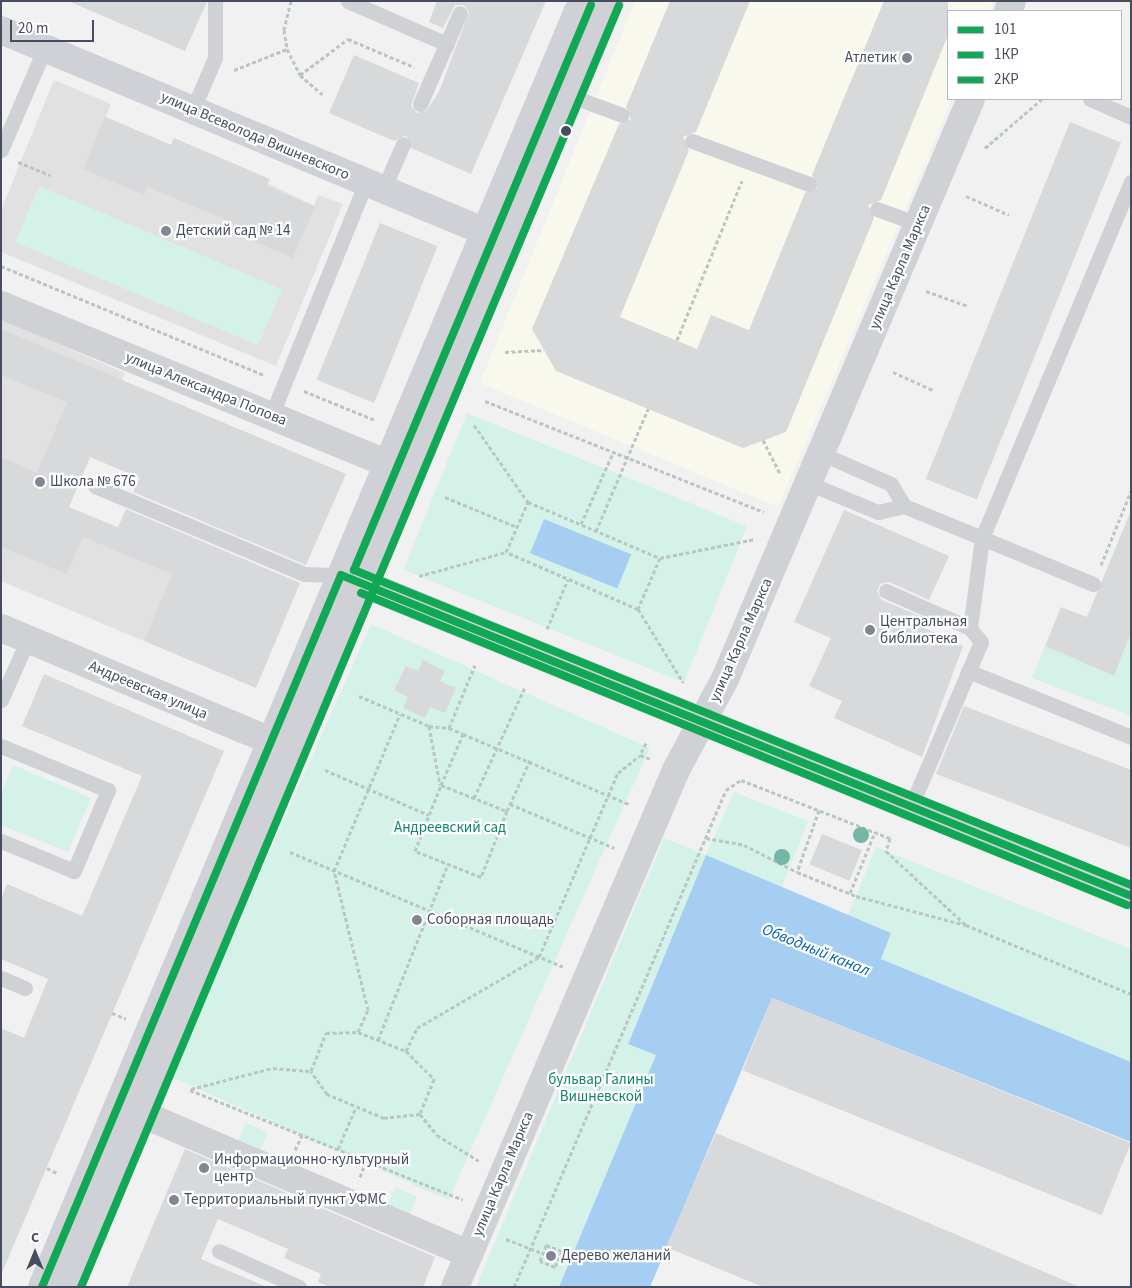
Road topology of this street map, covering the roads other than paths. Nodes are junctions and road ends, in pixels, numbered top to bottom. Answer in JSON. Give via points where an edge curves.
{"nodes":[{"id":1,"x":215,"y":1,"type":"edge"},
{"id":2,"x":348,"y":1,"type":"edge"},
{"id":3,"x":582,"y":1,"type":"edge"},
{"id":4,"x":610,"y":1,"type":"edge"},
{"id":5,"x":460,"y":13,"type":"dead end"},
{"id":6,"x":1,"y":30,"type":"edge"},
{"id":7,"x":447,"y":44,"type":"junction"},
{"id":8,"x":45,"y":48,"type":"junction"},
{"id":9,"x":571,"y":96,"type":"junction"},
{"id":10,"x":971,"y":100,"type":"edge"},
{"id":11,"x":1092,"y":100,"type":"edge"},
{"id":12,"x":420,"y":104,"type":"dead end"},
{"id":13,"x":193,"y":109,"type":"junction"},
{"id":14,"x":622,"y":115,"type":"dead end"},
{"id":15,"x":1131,"y":117,"type":"edge"},
{"id":16,"x":692,"y":141,"type":"dead end"},
{"id":17,"x":403,"y":144,"type":"dead end"},
{"id":18,"x":1,"y":150,"type":"edge"},
{"id":19,"x":1131,"y":182,"type":"edge"},
{"id":20,"x":809,"y":184,"type":"dead end"},
{"id":21,"x":375,"y":186,"type":"junction"},
{"id":22,"x":877,"y":209,"type":"dead end"},
{"id":23,"x":918,"y":224,"type":"junction"},
{"id":24,"x":497,"y":237,"type":"junction"},
{"id":25,"x":1,"y":305,"type":"edge"},
{"id":26,"x":271,"y":416,"type":"junction"},
{"id":27,"x":820,"y":453,"type":"junction"},
{"id":28,"x":400,"y":469,"type":"junction"},
{"id":29,"x":808,"y":483,"type":"junction"},
{"id":30,"x":95,"y":486,"type":"dead end"},
{"id":31,"x":904,"y":506,"type":"junction"},
{"id":32,"x":982,"y":538,"type":"junction"},
{"id":33,"x":353,"y":579,"type":"junction"},
{"id":34,"x":1093,"y":584,"type":"road end"},
{"id":35,"x":886,"y":591,"type":"dead end"},
{"id":36,"x":1,"y":628,"type":"edge"},
{"id":37,"x":970,"y":628,"type":"junction"},
{"id":38,"x":28,"y":639,"type":"junction"},
{"id":39,"x":968,"y":671,"type":"junction"},
{"id":40,"x":1,"y":700,"type":"edge"},
{"id":41,"x":703,"y":722,"type":"junction"},
{"id":42,"x":1131,"y":738,"type":"edge"},
{"id":43,"x":1,"y":746,"type":"edge"},
{"id":44,"x":283,"y":746,"type":"junction"},
{"id":45,"x":911,"y":806,"type":"junction"},
{"id":46,"x":1,"y":841,"type":"edge"},
{"id":47,"x":1131,"y":896,"type":"edge"},
{"id":48,"x":1,"y":978,"type":"edge"},
{"id":49,"x":25,"y":988,"type":"dead end"},
{"id":50,"x":142,"y":1114,"type":"junction"},
{"id":51,"x":219,"y":1251,"type":"dead end"},
{"id":52,"x":469,"y":1254,"type":"junction"},
{"id":53,"x":42,"y":1287,"type":"edge"},
{"id":54,"x":70,"y":1287,"type":"edge"},
{"id":55,"x":300,"y":1287,"type":"edge"},
{"id":56,"x":455,"y":1287,"type":"edge"}],
"edges":[{"from":1,"to":13,"type":"lane","via":[[215,58]]},
{"from":2,"to":7,"type":"lane"},
{"from":3,"to":24,"type":"main road"},
{"from":4,"to":9,"type":"main road"},
{"from":5,"to":7,"type":"lane"},
{"from":6,"to":8,"type":"main road","name":"улица Всеволода Вишневского"},
{"from":7,"to":12,"type":"lane"},
{"from":8,"to":13,"type":"main road","name":"улица Всеволода Вишневского"},
{"from":8,"to":18,"type":"lane"},
{"from":9,"to":14,"type":"lane"},
{"from":9,"to":24,"type":"main road"},
{"from":10,"to":23,"type":"street","name":"улица Карла Маркса"},
{"from":11,"to":15,"type":"lane"},
{"from":13,"to":21,"type":"main road","name":"улица Всеволода Вишневского"},
{"from":16,"to":20,"type":"lane"},
{"from":17,"to":21,"type":"lane"},
{"from":19,"to":32,"type":"lane"},
{"from":21,"to":24,"type":"main road","name":"улица Всеволода Вишневского"},
{"from":21,"to":26,"type":"lane"},
{"from":22,"to":23,"type":"lane"},
{"from":23,"to":27,"type":"street","name":"улица Карла Маркса"},
{"from":24,"to":28,"type":"main road"},
{"from":25,"to":26,"type":"street","name":"улица Александра Попова"},
{"from":26,"to":28,"type":"street","name":"улица Александра Попова"},
{"from":27,"to":29,"type":"street","name":"улица Карла Маркса"},
{"from":27,"to":31,"type":"lane","via":[[891,484]]},
{"from":28,"to":33,"type":"main road"},
{"from":29,"to":31,"type":"lane","via":[[878,512]]},
{"from":29,"to":41,"type":"street","name":"улица Карла Маркса"},
{"from":30,"to":33,"type":"lane","via":[[304,574]]},
{"from":31,"to":32,"type":"lane"},
{"from":32,"to":34,"type":"lane"},
{"from":32,"to":37,"type":"lane"},
{"from":33,"to":41,"type":"main road"},
{"from":33,"to":44,"type":"main road"},
{"from":35,"to":37,"type":"lane"},
{"from":36,"to":38,"type":"street","name":"Андреевская улица"},
{"from":37,"to":39,"type":"lane","via":[[981,642]]},
{"from":38,"to":40,"type":"lane"},
{"from":38,"to":44,"type":"street","name":"Андреевская улица"},
{"from":39,"to":42,"type":"lane"},
{"from":39,"to":45,"type":"lane"},
{"from":41,"to":45,"type":"main road"},
{"from":41,"to":52,"type":"street","name":"улица Карла Маркса","via":[[676,770]]},
{"from":43,"to":46,"type":"lane","via":[[108,790],[74,871]]},
{"from":44,"to":50,"type":"main road"},
{"from":44,"to":53,"type":"main road"},
{"from":45,"to":47,"type":"main road"},
{"from":48,"to":49,"type":"lane"},
{"from":50,"to":52,"type":"street"},
{"from":50,"to":54,"type":"main road"},
{"from":51,"to":55,"type":"lane"},
{"from":52,"to":56,"type":"street","name":"улица Карла Маркса"}]}
